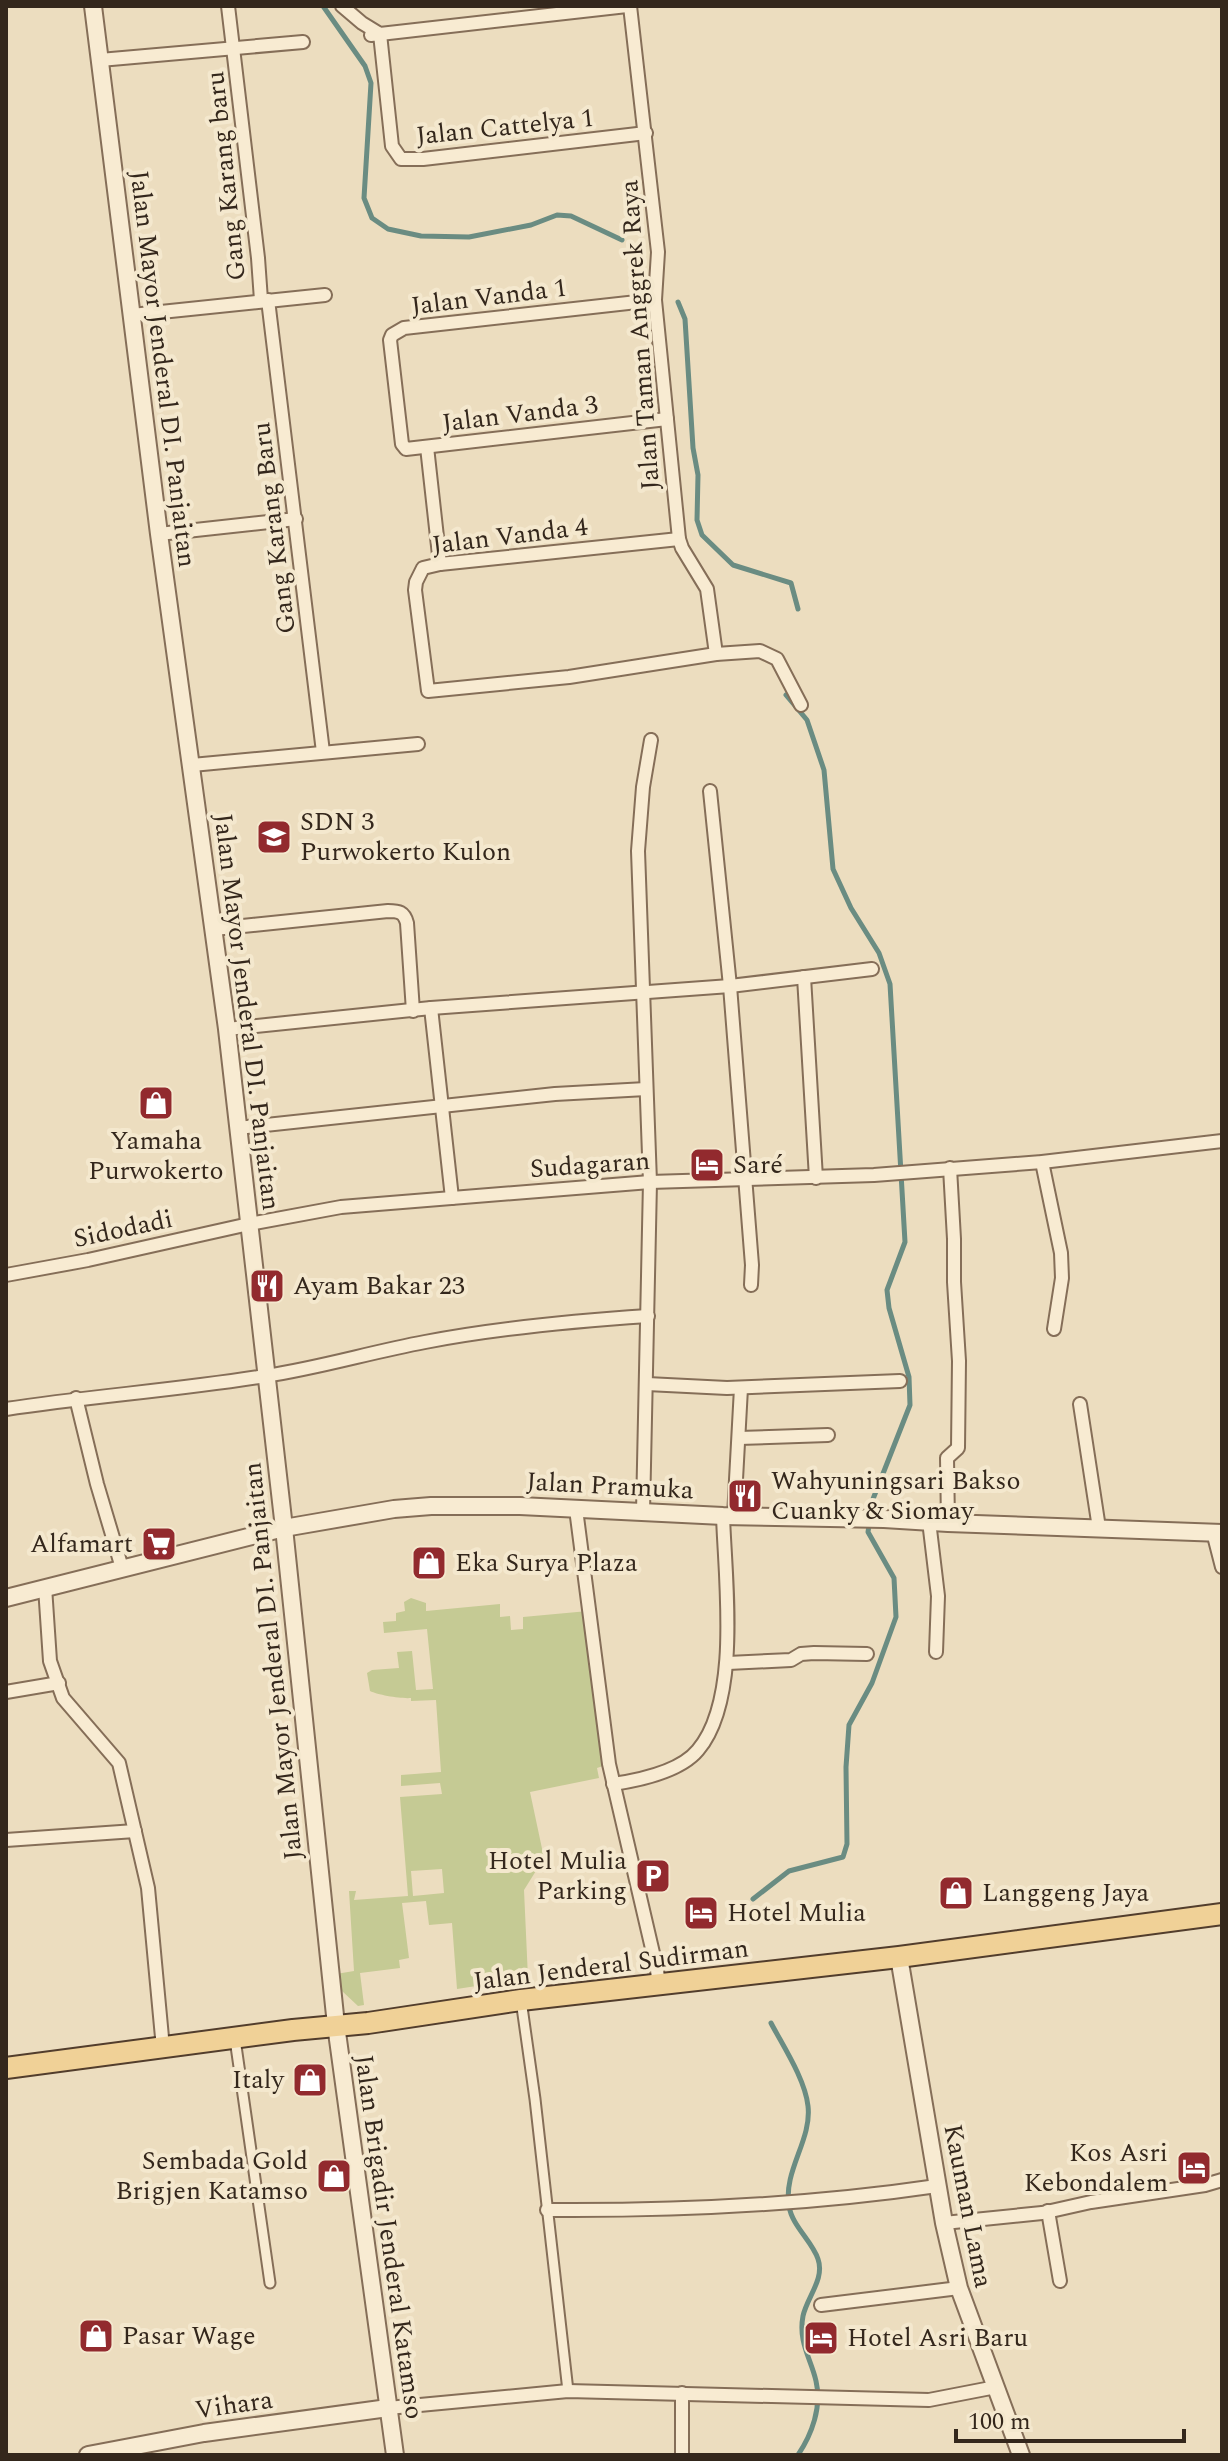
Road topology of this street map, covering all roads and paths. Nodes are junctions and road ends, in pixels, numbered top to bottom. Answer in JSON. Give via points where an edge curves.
{"nodes":[{"id":1,"x":93,"y":6,"type":"edge"},
{"id":2,"x":228,"y":6,"type":"edge"},
{"id":3,"x":342,"y":6,"type":"edge"},
{"id":4,"x":628,"y":6,"type":"edge"},
{"id":5,"x":376,"y":35,"type":"junction"},
{"id":6,"x":303,"y":42,"type":"dead end"},
{"id":7,"x":234,"y":48,"type":"junction"},
{"id":8,"x":100,"y":60,"type":"junction"},
{"id":9,"x":646,"y":133,"type":"junction"},
{"id":10,"x":325,"y":295,"type":"dead end"},
{"id":11,"x":264,"y":300,"type":"junction"},
{"id":12,"x":655,"y":300,"type":"junction"},
{"id":13,"x":132,"y":315,"type":"junction"},
{"id":14,"x":667,"y":419,"type":"junction"},
{"id":15,"x":402,"y":444,"type":"joint"},
{"id":16,"x":427,"y":447,"type":"junction"},
{"id":17,"x":296,"y":519,"type":"junction"},
{"id":18,"x":159,"y":534,"type":"junction"},
{"id":19,"x":679,"y":539,"type":"junction"},
{"id":20,"x":440,"y":564,"type":"junction"},
{"id":21,"x":716,"y":654,"type":"junction"},
{"id":22,"x":801,"y":705,"type":"dead end"},
{"id":23,"x":651,"y":740,"type":"dead end"},
{"id":24,"x":418,"y":744,"type":"dead end"},
{"id":25,"x":323,"y":752,"type":"junction"},
{"id":26,"x":192,"y":765,"type":"junction"},
{"id":27,"x":710,"y":791,"type":"dead end"},
{"id":28,"x":214,"y":929,"type":"junction"},
{"id":29,"x":872,"y":969,"type":"dead end"},
{"id":30,"x":804,"y":977,"type":"junction"},
{"id":31,"x":730,"y":986,"type":"junction"},
{"id":32,"x":645,"y":991,"type":"junction"},
{"id":33,"x":431,"y":1008,"type":"junction"},
{"id":34,"x":413,"y":1011,"type":"junction"},
{"id":35,"x":227,"y":1029,"type":"junction"},
{"id":36,"x":646,"y":1089,"type":"junction"},
{"id":37,"x":442,"y":1106,"type":"junction"},
{"id":38,"x":238,"y":1128,"type":"junction"},
{"id":39,"x":1222,"y":1141,"type":"edge"},
{"id":40,"x":1042,"y":1162,"type":"junction"},
{"id":41,"x":950,"y":1168,"type":"junction"},
{"id":42,"x":816,"y":1178,"type":"junction"},
{"id":43,"x":743,"y":1181,"type":"junction"},
{"id":44,"x":650,"y":1182,"type":"junction"},
{"id":45,"x":452,"y":1198,"type":"junction"},
{"id":46,"x":249,"y":1224,"type":"junction"},
{"id":47,"x":6,"y":1275,"type":"edge"},
{"id":48,"x":751,"y":1285,"type":"dead end"},
{"id":49,"x":648,"y":1316,"type":"junction"},
{"id":50,"x":1054,"y":1329,"type":"dead end"},
{"id":51,"x":266,"y":1376,"type":"junction"},
{"id":52,"x":900,"y":1381,"type":"dead end"},
{"id":53,"x":647,"y":1384,"type":"junction"},
{"id":54,"x":741,"y":1388,"type":"junction"},
{"id":55,"x":76,"y":1398,"type":"junction"},
{"id":56,"x":1080,"y":1404,"type":"dead end"},
{"id":57,"x":6,"y":1409,"type":"edge"},
{"id":58,"x":828,"y":1435,"type":"dead end"},
{"id":59,"x":739,"y":1438,"type":"junction"},
{"id":60,"x":576,"y":1509,"type":"junction"},
{"id":61,"x":643,"y":1512,"type":"junction"},
{"id":62,"x":729,"y":1516,"type":"junction"},
{"id":63,"x":929,"y":1521,"type":"junction"},
{"id":64,"x":948,"y":1523,"type":"junction"},
{"id":65,"x":284,"y":1528,"type":"junction"},
{"id":66,"x":1099,"y":1528,"type":"junction"},
{"id":67,"x":1218,"y":1533,"type":"edge"},
{"id":68,"x":1222,"y":1567,"type":"edge"},
{"id":69,"x":122,"y":1568,"type":"junction"},
{"id":70,"x":45,"y":1587,"type":"junction"},
{"id":71,"x":6,"y":1598,"type":"edge"},
{"id":72,"x":936,"y":1652,"type":"dead end"},
{"id":73,"x":867,"y":1654,"type":"dead end"},
{"id":74,"x":728,"y":1663,"type":"junction"},
{"id":75,"x":59,"y":1683,"type":"junction"},
{"id":76,"x":6,"y":1692,"type":"edge"},
{"id":77,"x":613,"y":1784,"type":"junction"},
{"id":78,"x":135,"y":1831,"type":"junction"},
{"id":79,"x":6,"y":1840,"type":"edge"},
{"id":80,"x":1222,"y":1914,"type":"edge"},
{"id":81,"x":899,"y":1957,"type":"junction"},
{"id":82,"x":659,"y":1986,"type":"junction"},
{"id":83,"x":521,"y":2000,"type":"junction"},
{"id":84,"x":336,"y":2025,"type":"junction"},
{"id":85,"x":235,"y":2039,"type":"junction"},
{"id":86,"x":163,"y":2048,"type":"junction"},
{"id":87,"x":6,"y":2068,"type":"edge"},
{"id":88,"x":1222,"y":2180,"type":"edge"},
{"id":89,"x":937,"y":2186,"type":"junction"},
{"id":90,"x":547,"y":2210,"type":"junction"},
{"id":91,"x":1048,"y":2211,"type":"junction"},
{"id":92,"x":944,"y":2223,"type":"junction"},
{"id":93,"x":1060,"y":2281,"type":"dead end"},
{"id":94,"x":270,"y":2283,"type":"dead end"},
{"id":95,"x":959,"y":2288,"type":"junction"},
{"id":96,"x":821,"y":2305,"type":"dead end"},
{"id":97,"x":996,"y":2387,"type":"junction"},
{"id":98,"x":568,"y":2391,"type":"junction"},
{"id":99,"x":682,"y":2393,"type":"junction"},
{"id":100,"x":388,"y":2408,"type":"junction"},
{"id":101,"x":97,"y":2454,"type":"edge"},
{"id":102,"x":395,"y":2455,"type":"edge"},
{"id":103,"x":682,"y":2455,"type":"edge"},
{"id":104,"x":1021,"y":2455,"type":"edge"}],
"edges":[{"from":1,"to":8,"type":"street","name":"Jalan Mayor Jenderal DI. Panjaitan"},
{"from":2,"to":7,"type":"street","name":"Gang Karang baru"},
{"from":3,"to":5,"type":"street"},
{"from":4,"to":5,"type":"street"},
{"from":4,"to":9,"type":"street","name":"Jalan Taman Anggrek Raya"},
{"from":5,"to":9,"type":"street","name":"Jalan Cattelya 1","via":[[392,146],[401,159]]},
{"from":6,"to":7,"type":"street","name":"Gang Karang baru"},
{"from":7,"to":8,"type":"street","name":"Gang Karang baru"},
{"from":7,"to":11,"type":"street","name":"Gang Karang baru"},
{"from":8,"to":13,"type":"street","name":"Jalan Mayor Jenderal DI. Panjaitan"},
{"from":9,"to":12,"type":"street","name":"Jalan Taman Anggrek Raya","via":[[658,252]]},
{"from":10,"to":11,"type":"street","name":"Gang Karang Baru"},
{"from":11,"to":13,"type":"street","name":"Gang Karang Baru"},
{"from":11,"to":17,"type":"street","name":"Gang Karang Baru"},
{"from":12,"to":14,"type":"street","name":"Jalan Taman Anggrek Raya"},
{"from":12,"to":15,"type":"street","name":"Jalan Vanda 1","via":[[397,331],[390,340]]},
{"from":13,"to":18,"type":"street","name":"Jalan Mayor Jenderal DI. Panjaitan"},
{"from":14,"to":16,"type":"street","name":"Jalan Vanda 3"},
{"from":14,"to":19,"type":"street","name":"Jalan Taman Anggrek Raya"},
{"from":15,"to":16,"type":"street","name":"Jalan Vanda 3","via":[[406,449]]},
{"from":16,"to":20,"type":"street","name":"Jalan Vanda 3"},
{"from":17,"to":18,"type":"street"},
{"from":17,"to":25,"type":"street","name":"Gang Karang Baru"},
{"from":18,"to":26,"type":"street","name":"Jalan Mayor Jenderal DI. Panjaitan"},
{"from":19,"to":20,"type":"street","name":"Jalan Vanda 4"},
{"from":19,"to":21,"type":"street","name":"Jalan Taman Anggrek Raya","via":[[707,589]]},
{"from":20,"to":21,"type":"street","name":"Jalan Vanda 4","via":[[423,568],[416,582],[428,691],[569,677]]},
{"from":21,"to":22,"type":"street","via":[[769,654],[777,659]]},
{"from":23,"to":32,"type":"street","via":[[638,851]]},
{"from":24,"to":25,"type":"street"},
{"from":25,"to":26,"type":"street"},
{"from":26,"to":28,"type":"street","name":"Jalan Mayor Jenderal DI. Panjaitan"},
{"from":27,"to":31,"type":"street"},
{"from":28,"to":34,"type":"street","via":[[401,913],[407,923]]},
{"from":28,"to":35,"type":"street","name":"Jalan Mayor Jenderal DI. Panjaitan"},
{"from":29,"to":30,"type":"street"},
{"from":30,"to":31,"type":"street"},
{"from":30,"to":42,"type":"street"},
{"from":31,"to":32,"type":"street"},
{"from":31,"to":43,"type":"street"},
{"from":32,"to":33,"type":"street"},
{"from":32,"to":36,"type":"street"},
{"from":33,"to":34,"type":"street"},
{"from":33,"to":37,"type":"street"},
{"from":34,"to":35,"type":"street"},
{"from":35,"to":38,"type":"street","name":"Jalan Mayor Jenderal DI. Panjaitan"},
{"from":36,"to":37,"type":"street"},
{"from":36,"to":44,"type":"street"},
{"from":37,"to":38,"type":"street"},
{"from":37,"to":45,"type":"street"},
{"from":38,"to":46,"type":"street","name":"Jalan Mayor Jenderal DI. Panjaitan"},
{"from":39,"to":40,"type":"street","name":"Sudagaran"},
{"from":40,"to":41,"type":"street","name":"Sudagaran"},
{"from":40,"to":50,"type":"street","via":[[1061,1253]]},
{"from":41,"to":42,"type":"street","name":"Sudagaran"},
{"from":41,"to":64,"type":"street","via":[[959,1361],[958,1448],[947,1458]]},
{"from":42,"to":43,"type":"street","name":"Sudagaran"},
{"from":43,"to":44,"type":"street","name":"Sudagaran"},
{"from":43,"to":48,"type":"street"},
{"from":44,"to":45,"type":"street","name":"Sudagaran"},
{"from":44,"to":49,"type":"street"},
{"from":45,"to":46,"type":"street","name":"Sudagaran","via":[[341,1207]]},
{"from":46,"to":47,"type":"street","name":"Sidodadi"},
{"from":46,"to":51,"type":"street","name":"Jalan Mayor Jenderal DI. Panjaitan"},
{"from":49,"to":51,"type":"street","via":[[517,1327]]},
{"from":49,"to":53,"type":"street"},
{"from":51,"to":55,"type":"street"},
{"from":51,"to":65,"type":"street","name":"Jalan Mayor Jenderal DI. Panjaitan"},
{"from":52,"to":54,"type":"street"},
{"from":53,"to":54,"type":"street"},
{"from":53,"to":61,"type":"street"},
{"from":54,"to":59,"type":"street"},
{"from":55,"to":57,"type":"street"},
{"from":55,"to":69,"type":"street"},
{"from":56,"to":66,"type":"street"},
{"from":58,"to":59,"type":"street"},
{"from":59,"to":62,"type":"street"},
{"from":60,"to":61,"type":"street","name":"Jalan Pramuka"},
{"from":60,"to":65,"type":"street","name":"Jalan Pramuka","via":[[431,1506]]},
{"from":60,"to":77,"type":"street"},
{"from":61,"to":62,"type":"street","name":"Jalan Pramuka"},
{"from":62,"to":63,"type":"street","name":"Jalan Pramuka"},
{"from":62,"to":74,"type":"street"},
{"from":63,"to":64,"type":"street","name":"Jalan Pramuka"},
{"from":63,"to":72,"type":"street","via":[[938,1596]]},
{"from":64,"to":66,"type":"street","name":"Jalan Pramuka"},
{"from":65,"to":69,"type":"street","name":"Jalan Pramuka"},
{"from":65,"to":84,"type":"street","name":"Jalan Mayor Jenderal DI. Panjaitan"},
{"from":66,"to":67,"type":"street","name":"Jalan Pramuka"},
{"from":67,"to":68,"type":"street"},
{"from":69,"to":70,"type":"street","name":"Jalan Pramuka"},
{"from":70,"to":71,"type":"street","name":"Jalan Pramuka"},
{"from":70,"to":75,"type":"street","via":[[50,1661]]},
{"from":73,"to":74,"type":"street","via":[[814,1653],[791,1660]]},
{"from":74,"to":77,"type":"street","via":[[713,1726],[697,1752],[671,1769]]},
{"from":75,"to":76,"type":"street"},
{"from":75,"to":78,"type":"street","via":[[63,1698],[119,1763]]},
{"from":77,"to":82,"type":"street"},
{"from":78,"to":79,"type":"street"},
{"from":78,"to":86,"type":"street","via":[[148,1888]]},
{"from":80,"to":81,"type":"main road","name":"Jalan Jenderal Sudirman"},
{"from":81,"to":82,"type":"main road","name":"Jalan Jenderal Sudirman"},
{"from":81,"to":89,"type":"street","name":"Kauman Lama"},
{"from":82,"to":83,"type":"main road","name":"Jalan Jenderal Sudirman"},
{"from":83,"to":84,"type":"main road","name":"Jalan Jenderal Sudirman"},
{"from":83,"to":90,"type":"street"},
{"from":84,"to":85,"type":"main road","name":"Jalan Jenderal Sudirman"},
{"from":84,"to":100,"type":"street","name":"Jalan Brigadir Jenderal Katamso"},
{"from":85,"to":86,"type":"main road","name":"Jalan Jenderal Sudirman"},
{"from":85,"to":94,"type":"street"},
{"from":86,"to":87,"type":"main road","name":"Jalan Jenderal Sudirman"},
{"from":88,"to":91,"type":"street"},
{"from":89,"to":90,"type":"street","via":[[701,2209]]},
{"from":89,"to":92,"type":"street","name":"Kauman Lama"},
{"from":90,"to":98,"type":"street"},
{"from":91,"to":92,"type":"street"},
{"from":91,"to":93,"type":"street"},
{"from":92,"to":95,"type":"street","name":"Kauman Lama"},
{"from":95,"to":96,"type":"street"},
{"from":95,"to":97,"type":"street","name":"Kauman Lama"},
{"from":97,"to":99,"type":"street","via":[[929,2400]]},
{"from":97,"to":104,"type":"street","name":"Kauman Lama"},
{"from":98,"to":99,"type":"street"},
{"from":98,"to":100,"type":"street"},
{"from":99,"to":103,"type":"street"},
{"from":100,"to":101,"type":"street","name":"Vihara","via":[[204,2433]]},
{"from":100,"to":102,"type":"street","name":"Jalan Brigadir Jenderal Katamso"}]}
